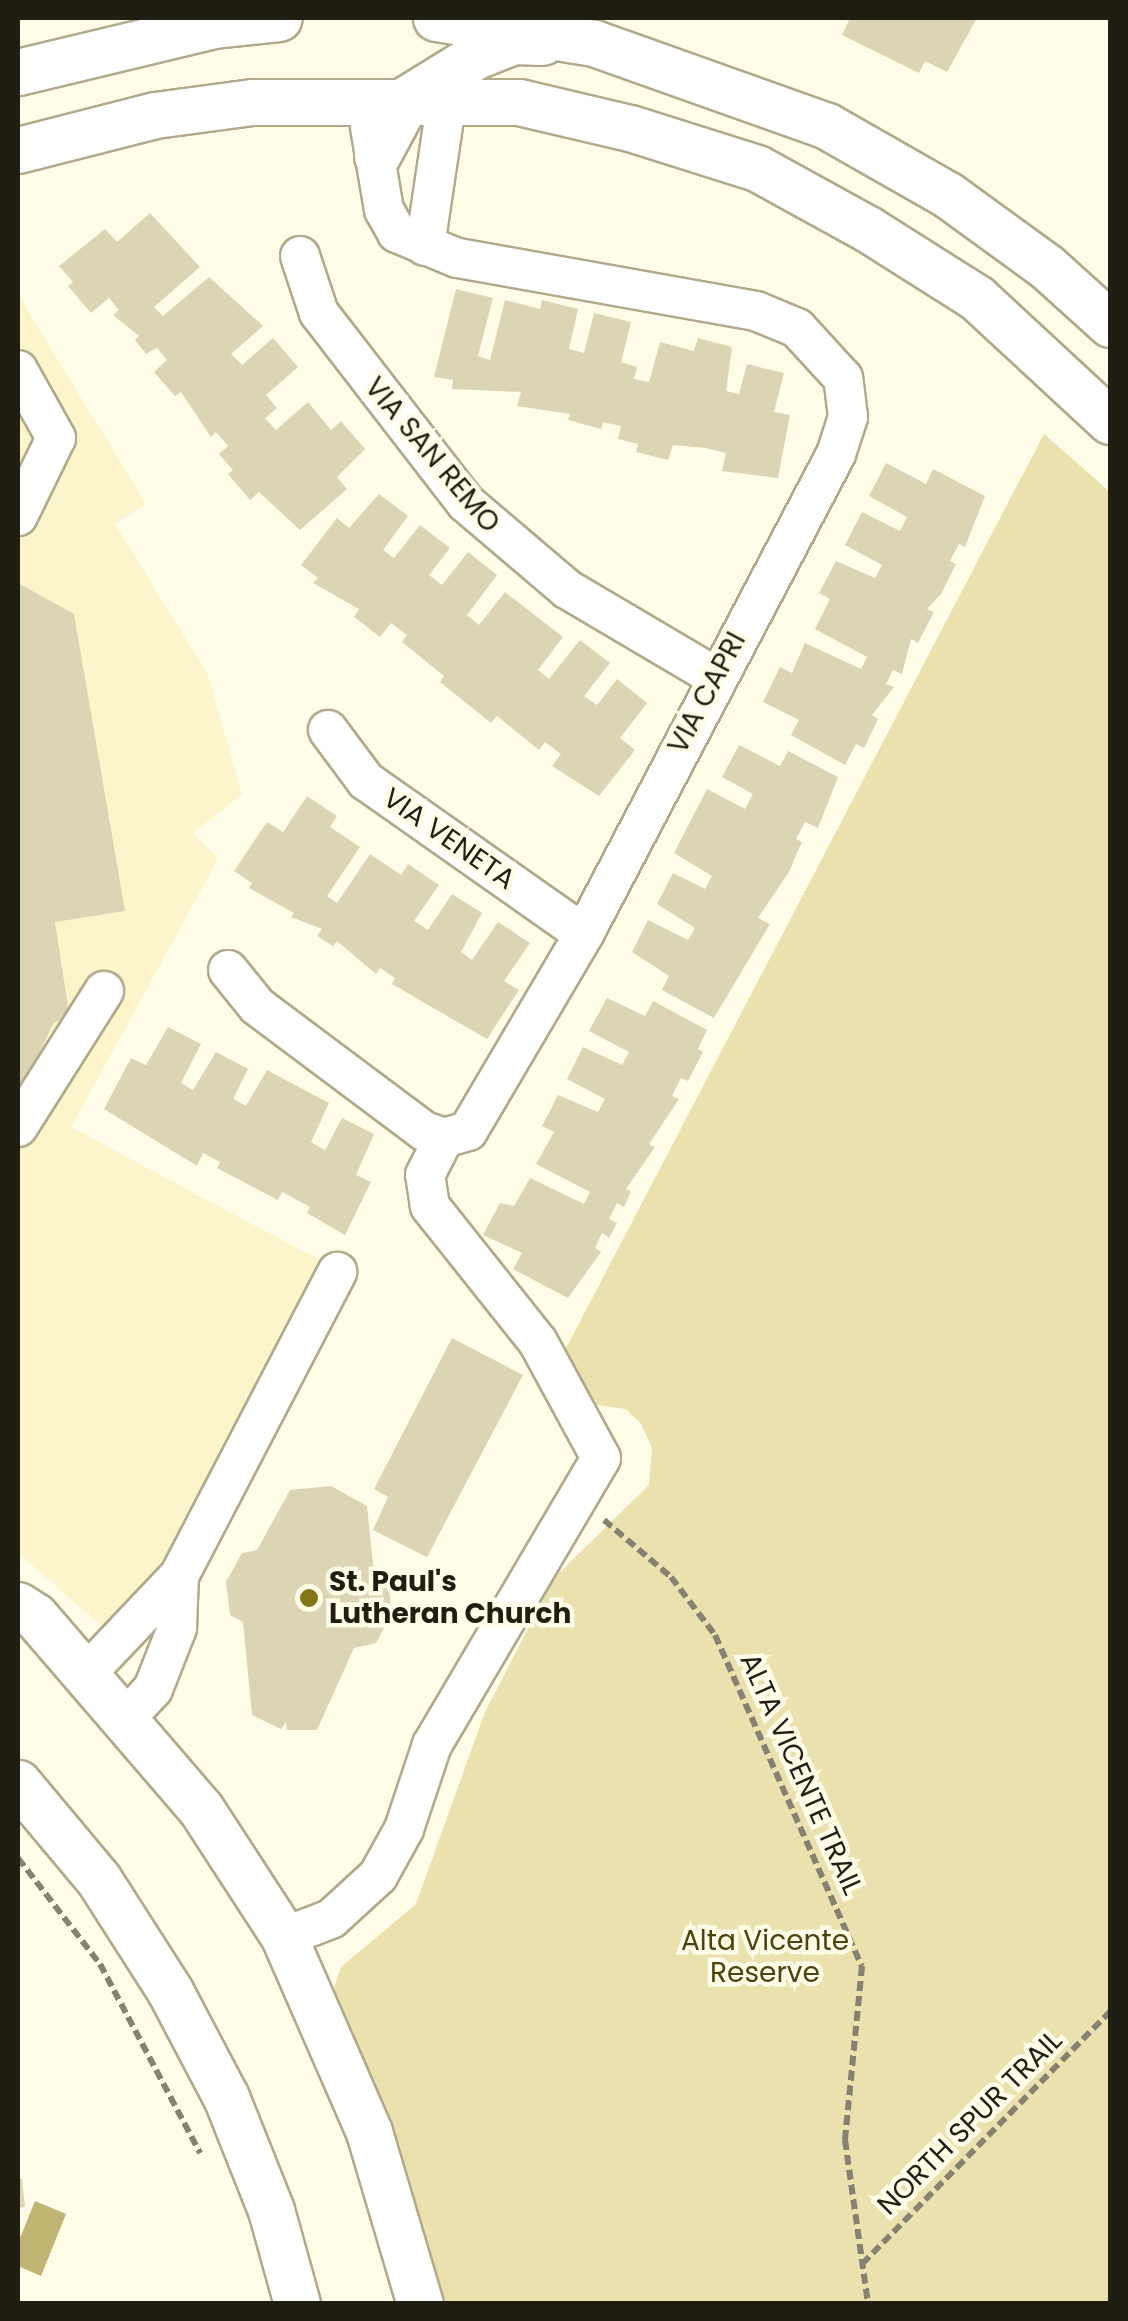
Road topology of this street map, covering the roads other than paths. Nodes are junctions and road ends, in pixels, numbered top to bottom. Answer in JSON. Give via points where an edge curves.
{"nodes":[{"id":1,"x":279,"y":18,"type":"edge"},
{"id":2,"x":436,"y":18,"type":"edge"},
{"id":3,"x":594,"y":43,"type":"junction"},
{"id":4,"x":18,"y":72,"type":"edge"},
{"id":5,"x":364,"y":98,"type":"junction"},
{"id":6,"x":428,"y":98,"type":"junction"},
{"id":7,"x":18,"y":150,"type":"edge"},
{"id":8,"x":377,"y":156,"type":"junction"},
{"id":9,"x":425,"y":246,"type":"junction"},
{"id":10,"x":300,"y":256,"type":"dead end"},
{"id":11,"x":1110,"y":324,"type":"edge"},
{"id":12,"x":18,"y":370,"type":"edge"},
{"id":13,"x":1110,"y":421,"type":"edge"},
{"id":14,"x":18,"y":516,"type":"edge"},
{"id":15,"x":714,"y":676,"type":"junction"},
{"id":16,"x":328,"y":730,"type":"dead end"},
{"id":17,"x":584,"y":934,"type":"junction"},
{"id":18,"x":228,"y":970,"type":"dead end"},
{"id":19,"x":104,"y":991,"type":"dead end"},
{"id":20,"x":18,"y":1128,"type":"edge"},
{"id":21,"x":444,"y":1138,"type":"junction"},
{"id":22,"x":337,"y":1272,"type":"dead end"},
{"id":23,"x":179,"y":1576,"type":"junction"},
{"id":24,"x":18,"y":1605,"type":"edge"},
{"id":25,"x":85,"y":1674,"type":"junction"},
{"id":26,"x":125,"y":1719,"type":"junction"},
{"id":27,"x":18,"y":1782,"type":"edge"},
{"id":28,"x":284,"y":1937,"type":"junction"},
{"id":29,"x":297,"y":2304,"type":"edge"},
{"id":30,"x":420,"y":2304,"type":"edge"}],
"edges":[{"from":1,"to":4,"type":"main road","via":[[214,25]]},
{"from":2,"to":3,"type":"main road"},
{"from":3,"to":6,"type":"main road","via":[[512,41]]},
{"from":3,"to":11,"type":"main road","via":[[827,126],[948,196],[1047,267]]},
{"from":5,"to":6,"type":"main road"},
{"from":5,"to":7,"type":"main road","via":[[252,102],[155,115]]},
{"from":5,"to":8,"type":"street","name":"VIA CAPRI"},
{"from":6,"to":8,"type":"main road"},
{"from":6,"to":9,"type":"street"},
{"from":6,"to":13,"type":"main road","via":[[519,102],[757,168],[978,298]]},
{"from":8,"to":9,"type":"street","name":"VIA CAPRI","via":[[384,210],[398,233]]},
{"from":9,"to":15,"type":"street","name":"VIA CAPRI","via":[[457,258],[756,311],[797,328],[826,352],[843,378],[848,417],[836,454]]},
{"from":10,"to":15,"type":"street","name":"VIA SAN REMO","via":[[319,313],[466,503],[567,589]]},
{"from":12,"to":14,"type":"street","via":[[56,438]]},
{"from":15,"to":17,"type":"street","name":"VIA CAPRI"},
{"from":16,"to":17,"type":"street","name":"VIA VENETA","via":[[366,781]]},
{"from":17,"to":21,"type":"street","name":"VIA CAPRI","via":[[468,1131]]},
{"from":18,"to":21,"type":"street","via":[[257,1006],[424,1131]]},
{"from":19,"to":20,"type":"street"},
{"from":21,"to":28,"type":"street","via":[[425,1175],[430,1206],[538,1342],[601,1458],[432,1745],[404,1829],[378,1876],[332,1919]]},
{"from":22,"to":23,"type":"street"},
{"from":23,"to":25,"type":"street"},
{"from":23,"to":26,"type":"street","via":[[178,1628],[152,1689]]},
{"from":24,"to":25,"type":"main road"},
{"from":25,"to":26,"type":"main road"},
{"from":26,"to":28,"type":"main road","via":[[201,1810]]},
{"from":27,"to":29,"type":"main road","via":[[99,1880],[170,1991],[226,2097],[271,2210]]},
{"from":28,"to":30,"type":"main road","via":[[369,2132]]}]}
